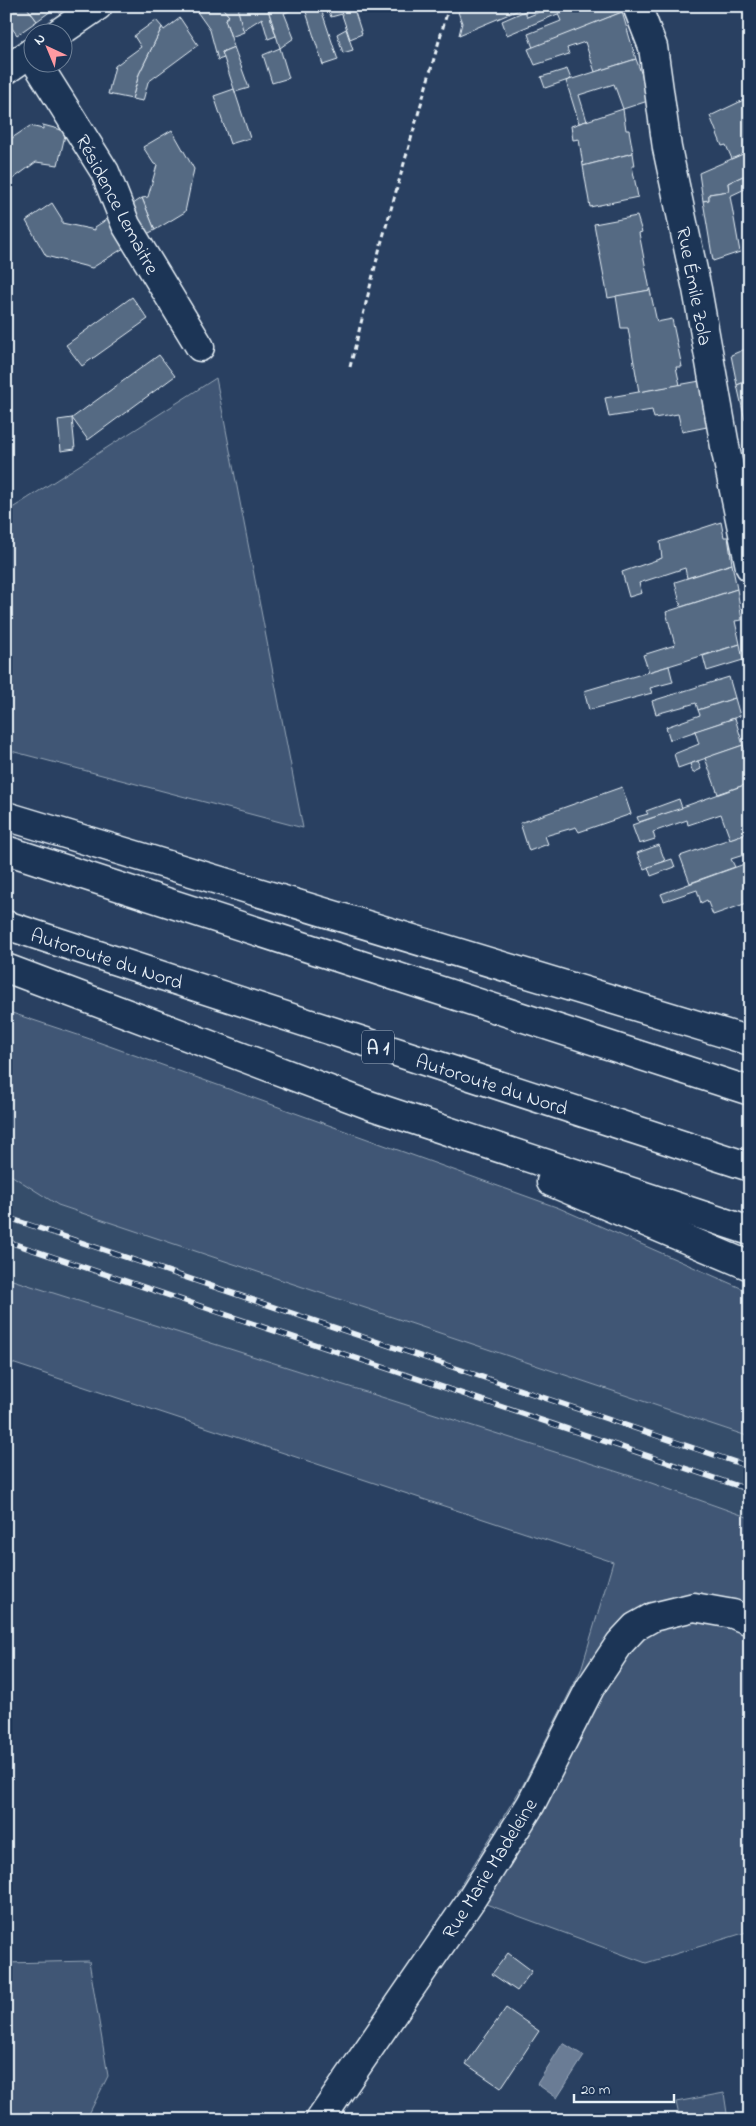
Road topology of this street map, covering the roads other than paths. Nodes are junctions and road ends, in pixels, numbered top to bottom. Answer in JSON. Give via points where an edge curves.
{"nodes":[{"id":1,"x":98,"y":6,"type":"edge"},
{"id":2,"x":637,"y":6,"type":"edge"},
{"id":3,"x":72,"y":24,"type":"edge"},
{"id":4,"x":22,"y":62,"type":"edge"},
{"id":5,"x":6,"y":70,"type":"edge"},
{"id":6,"x":43,"y":72,"type":"edge"},
{"id":7,"x":200,"y":347,"type":"dead end"},
{"id":8,"x":750,"y":567,"type":"edge"},
{"id":9,"x":6,"y":816,"type":"edge"},
{"id":10,"x":6,"y":850,"type":"edge"},
{"id":11,"x":6,"y":925,"type":"edge"},
{"id":12,"x":6,"y":968,"type":"edge"},
{"id":13,"x":750,"y":1041,"type":"edge"},
{"id":14,"x":750,"y":1092,"type":"edge"},
{"id":15,"x":372,"y":1106,"type":"junction"},
{"id":16,"x":750,"y":1167,"type":"edge"},
{"id":17,"x":750,"y":1231,"type":"edge"},
{"id":18,"x":750,"y":1266,"type":"edge"},
{"id":19,"x":750,"y":1621,"type":"edge"},
{"id":20,"x":320,"y":2120,"type":"edge"}],
"edges":[{"from":1,"to":3,"type":"main road"},
{"from":2,"to":8,"type":"main road","name":"Rue Émile Zola","via":[[653,47],[667,148]]},
{"from":4,"to":5,"type":"main road"},
{"from":6,"to":7,"type":"main road","name":"Résidence Lemaitre","via":[[105,172],[126,225]]},
{"from":9,"to":13,"type":"main road"},
{"from":10,"to":14,"type":"main road"},
{"from":11,"to":16,"type":"main road","name":"Autoroute du Nord","number":"A 1"},
{"from":12,"to":15,"type":"main road"},
{"from":15,"to":17,"type":"main road"},
{"from":15,"to":18,"type":"main road"},
{"from":19,"to":20,"type":"main road","name":"Rue Marie Madeleine","via":[[733,1614],[694,1607],[653,1617],[635,1627],[620,1643],[590,1688],[531,1804],[471,1900]]}]}
